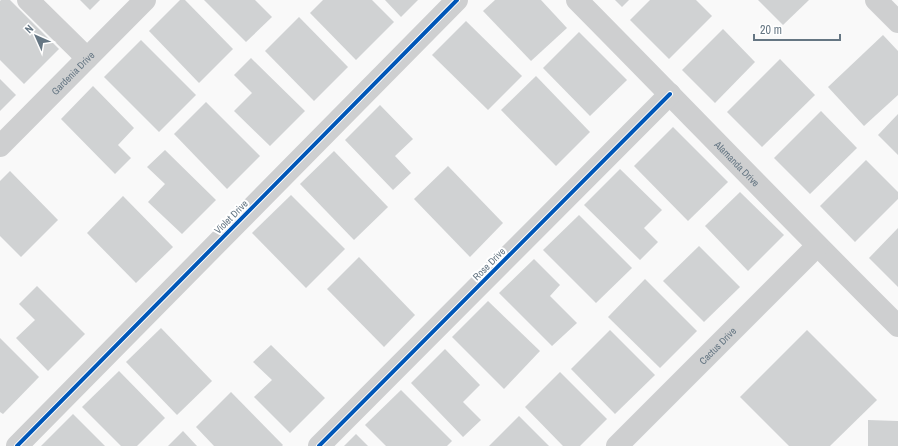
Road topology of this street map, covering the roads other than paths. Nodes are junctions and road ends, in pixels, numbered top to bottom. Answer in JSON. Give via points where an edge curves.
{"nodes":[{"id":1,"x":28,"y":0,"type":"edge"},
{"id":2,"x":145,"y":0,"type":"edge"},
{"id":3,"x":457,"y":0,"type":"edge"},
{"id":4,"x":577,"y":0,"type":"edge"},
{"id":5,"x":876,"y":0,"type":"edge"},
{"id":6,"x":898,"y":22,"type":"edge"},
{"id":7,"x":87,"y":58,"type":"junction"},
{"id":8,"x":670,"y":94,"type":"junction"},
{"id":9,"x":0,"y":146,"type":"edge"},
{"id":10,"x":817,"y":246,"type":"junction"},
{"id":11,"x":898,"y":326,"type":"edge"},
{"id":12,"x":16,"y":446,"type":"edge"},
{"id":13,"x":320,"y":446,"type":"edge"},
{"id":14,"x":618,"y":446,"type":"edge"}],
"edges":[{"from":1,"to":7,"type":"street"},
{"from":2,"to":7,"type":"street","name":"Gardenia Drive"},
{"from":3,"to":12,"type":"street","name":"Violet Drive"},
{"from":4,"to":8,"type":"street","name":"Alamanda Drive"},
{"from":5,"to":6,"type":"street"},
{"from":7,"to":9,"type":"street","name":"Gardenia Drive"},
{"from":8,"to":10,"type":"street","name":"Alamanda Drive"},
{"from":8,"to":13,"type":"street","name":"Rose Drive"},
{"from":10,"to":11,"type":"street","name":"Alamanda Drive"},
{"from":10,"to":14,"type":"street","name":"Cactus Drive"}]}
